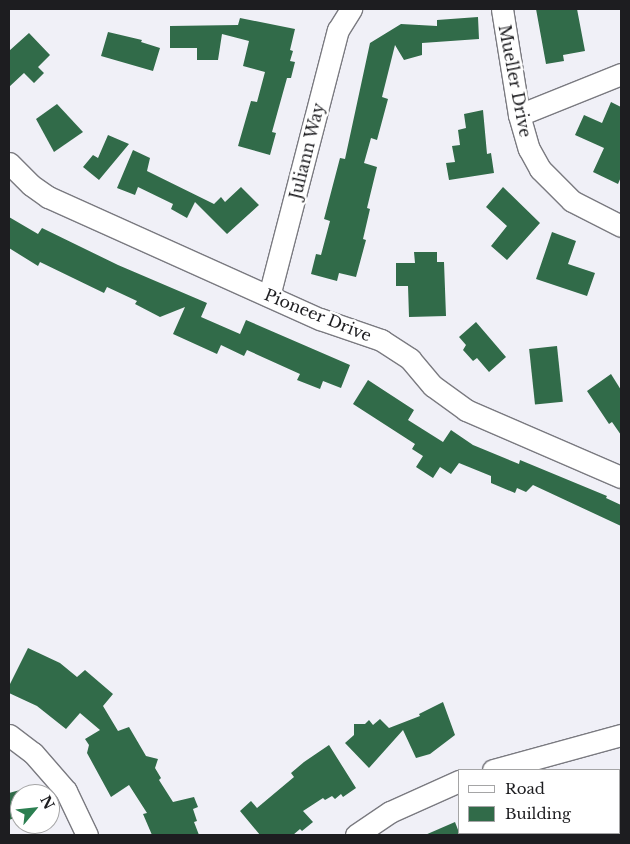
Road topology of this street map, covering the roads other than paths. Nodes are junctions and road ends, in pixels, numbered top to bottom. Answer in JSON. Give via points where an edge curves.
{"nodes":[{"id":1,"x":502,"y":9,"type":"edge"},
{"id":2,"x":343,"y":11,"type":"edge"},
{"id":3,"x":621,"y":74,"type":"edge"},
{"id":4,"x":519,"y":115,"type":"junction"},
{"id":5,"x":9,"y":163,"type":"edge"},
{"id":6,"x":621,"y":226,"type":"edge"},
{"id":7,"x":270,"y":296,"type":"junction"},
{"id":8,"x":621,"y":477,"type":"edge"},
{"id":9,"x":9,"y":735,"type":"edge"},
{"id":10,"x":621,"y":735,"type":"edge"},
{"id":11,"x":497,"y":769,"type":"edge"},
{"id":12,"x":458,"y":781,"type":"edge"},
{"id":13,"x":88,"y":835,"type":"edge"},
{"id":14,"x":356,"y":835,"type":"edge"}],
"edges":[{"from":1,"to":4,"type":"street","name":"Mueller Drive"},
{"from":2,"to":7,"type":"street","name":"Juliann Way"},
{"from":3,"to":4,"type":"street"},
{"from":4,"to":6,"type":"street","name":"Mueller Drive","via":[[530,149],[555,187],[588,212]]},
{"from":5,"to":7,"type":"street","name":"Pioneer Drive","via":[[48,197]]},
{"from":7,"to":8,"type":"street","name":"Pioneer Drive","via":[[334,325],[381,340],[403,354],[433,386],[466,410]]},
{"from":9,"to":13,"type":"street","via":[[34,753],[60,784]]},
{"from":10,"to":11,"type":"street"},
{"from":12,"to":14,"type":"street","via":[[396,809]]}]}
